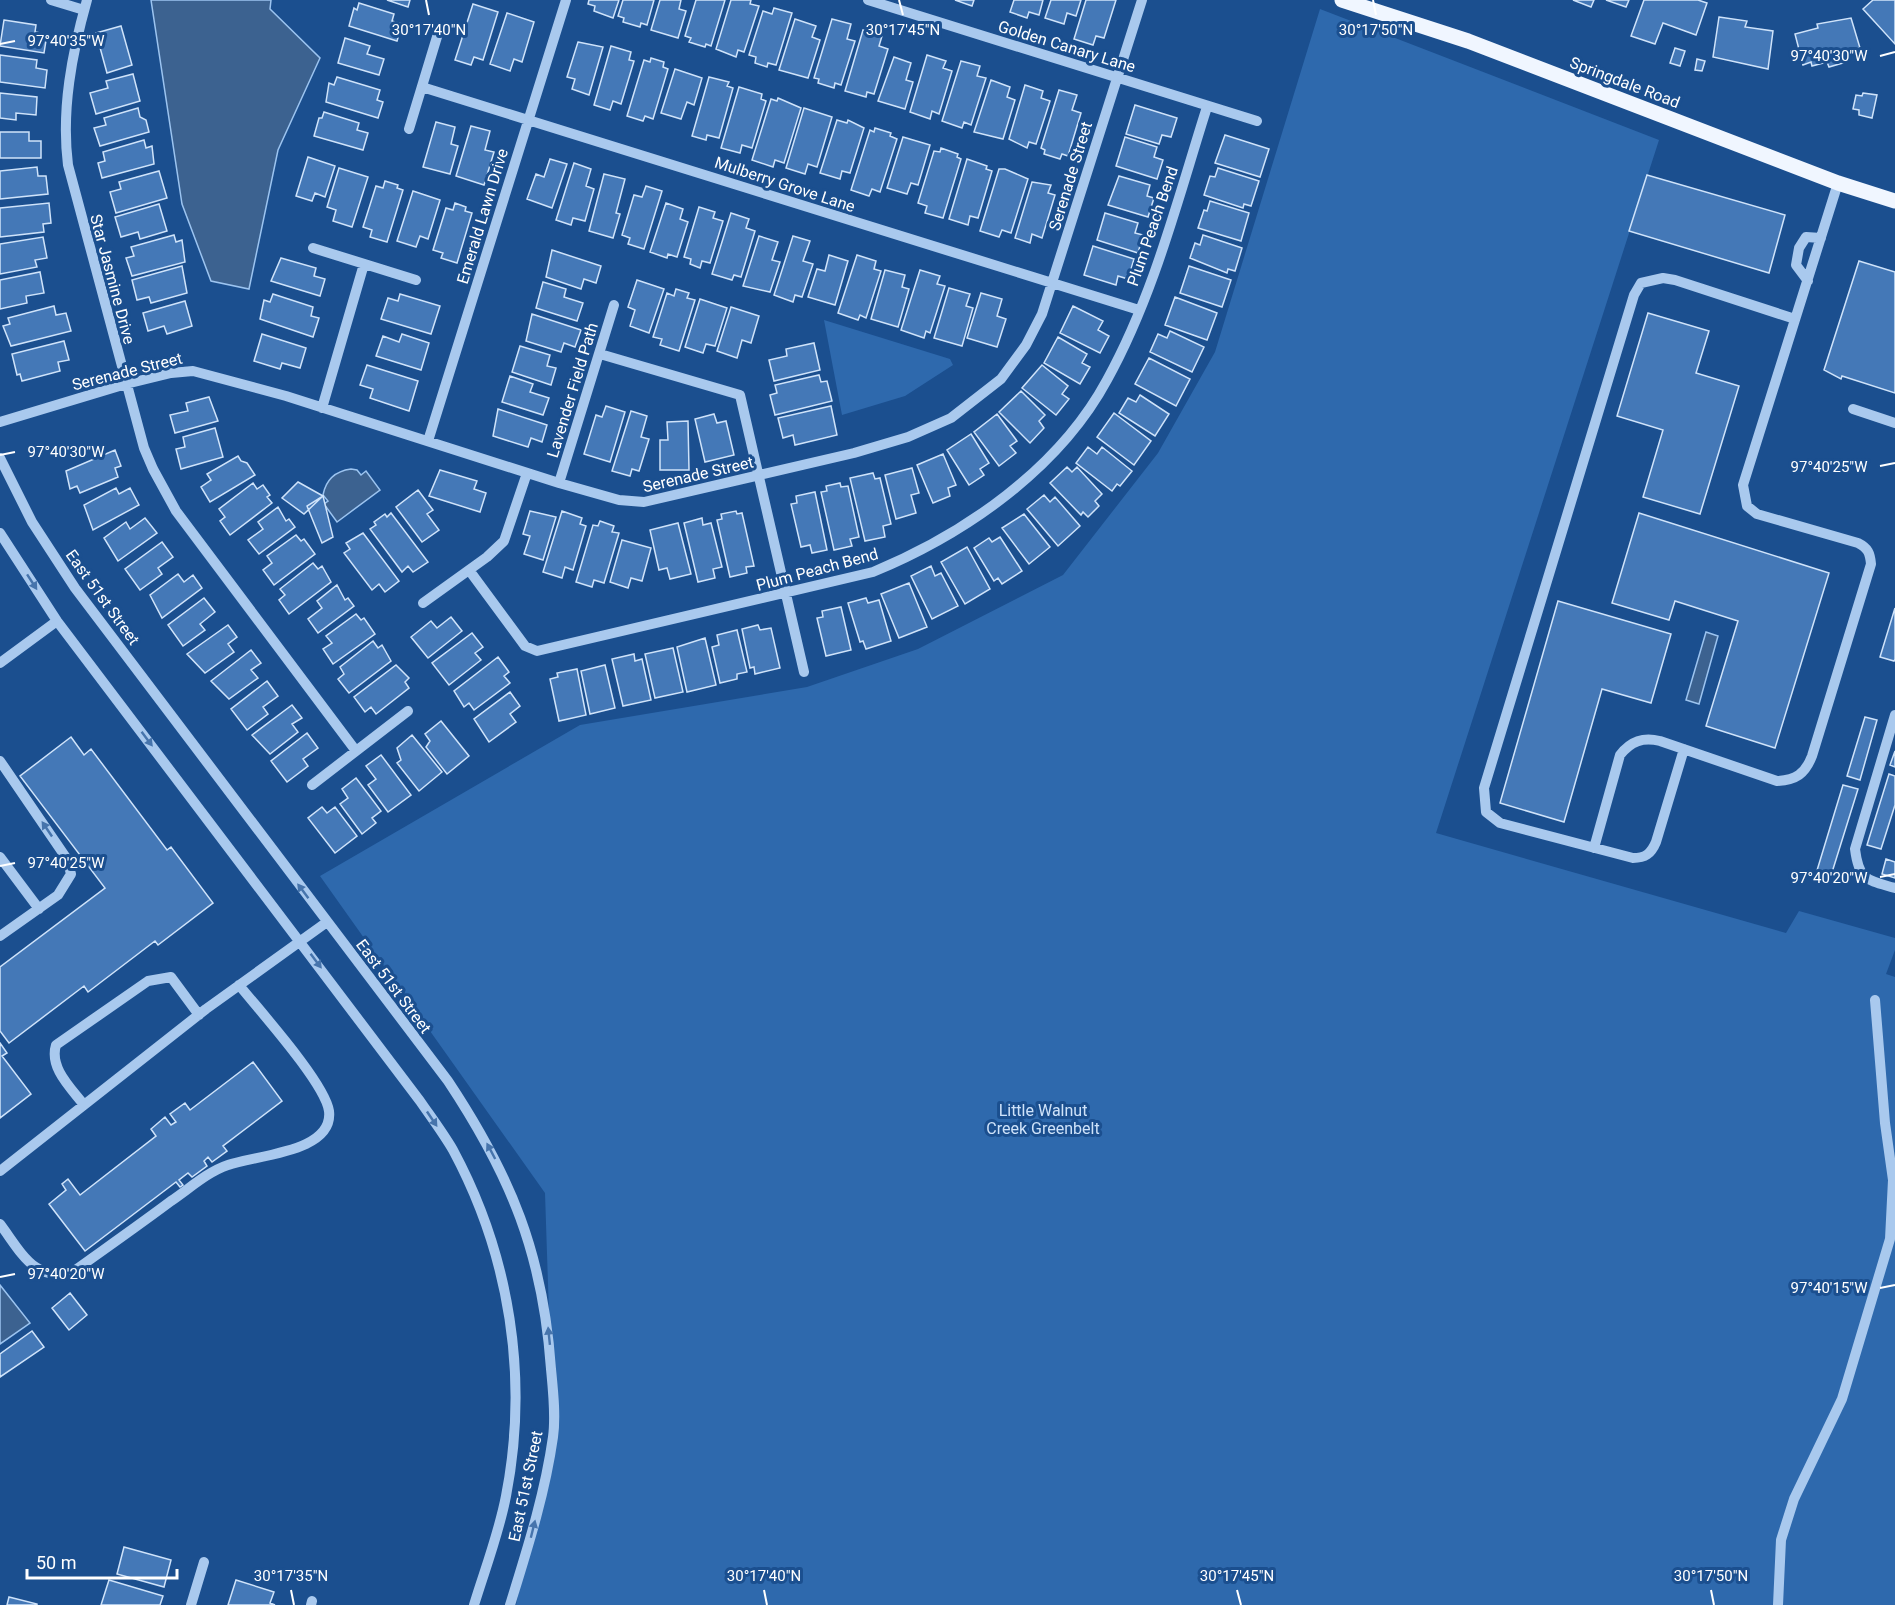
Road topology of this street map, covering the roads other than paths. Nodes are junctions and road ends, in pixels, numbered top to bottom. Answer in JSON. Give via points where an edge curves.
{"nodes":[{"id":1,"x":51,"y":0,"type":"edge"},
{"id":2,"x":566,"y":0,"type":"edge"},
{"id":3,"x":868,"y":0,"type":"edge"},
{"id":4,"x":1142,"y":0,"type":"edge"},
{"id":5,"x":1342,"y":0,"type":"edge"},
{"id":6,"x":1369,"y":4,"type":"edge"},
{"id":7,"x":86,"y":5,"type":"edge"},
{"id":8,"x":440,"y":27,"type":"dead end"},
{"id":9,"x":1117,"y":77,"type":"junction"},
{"id":10,"x":422,"y":87,"type":"junction"},
{"id":11,"x":1207,"y":107,"type":"junction"},
{"id":12,"x":529,"y":119,"type":"junction"},
{"id":13,"x":1257,"y":121,"type":"dead end"},
{"id":14,"x":409,"y":129,"type":"dead end"},
{"id":15,"x":1838,"y":183,"type":"junction"},
{"id":16,"x":1895,"y":201,"type":"edge"},
{"id":17,"x":1821,"y":238,"type":"junction"},
{"id":18,"x":313,"y":248,"type":"dead end"},
{"id":19,"x":364,"y":264,"type":"junction"},
{"id":20,"x":416,"y":280,"type":"dead end"},
{"id":21,"x":1808,"y":281,"type":"junction"},
{"id":22,"x":1052,"y":284,"type":"junction"},
{"id":23,"x":614,"y":305,"type":"dead end"},
{"id":24,"x":1139,"y":310,"type":"junction"},
{"id":25,"x":1795,"y":319,"type":"junction"},
{"id":26,"x":600,"y":354,"type":"junction"},
{"id":27,"x":126,"y":384,"type":"junction"},
{"id":28,"x":322,"y":408,"type":"junction"},
{"id":29,"x":1854,"y":409,"type":"dead end"},
{"id":30,"x":0,"y":422,"type":"edge"},
{"id":31,"x":1895,"y":423,"type":"edge"},
{"id":32,"x":428,"y":441,"type":"junction"},
{"id":33,"x":0,"y":458,"type":"edge"},
{"id":34,"x":527,"y":473,"type":"junction"},
{"id":35,"x":760,"y":475,"type":"junction"},
{"id":36,"x":558,"y":483,"type":"junction"},
{"id":37,"x":0,"y":533,"type":"edge"},
{"id":38,"x":469,"y":570,"type":"junction"},
{"id":39,"x":785,"y":594,"type":"junction"},
{"id":40,"x":423,"y":603,"type":"dead end"},
{"id":41,"x":57,"y":621,"type":"junction"},
{"id":42,"x":0,"y":663,"type":"edge"},
{"id":43,"x":804,"y":672,"type":"dead end"},
{"id":44,"x":408,"y":711,"type":"dead end"},
{"id":45,"x":1895,"y":715,"type":"edge"},
{"id":46,"x":1684,"y":749,"type":"junction"},
{"id":47,"x":356,"y":751,"type":"junction"},
{"id":48,"x":0,"y":761,"type":"edge"},
{"id":49,"x":312,"y":785,"type":"dead end"},
{"id":50,"x":1594,"y":848,"type":"junction"},
{"id":51,"x":0,"y":857,"type":"edge"},
{"id":52,"x":1895,"y":888,"type":"edge"},
{"id":53,"x":39,"y":909,"type":"junction"},
{"id":54,"x":327,"y":922,"type":"junction"},
{"id":55,"x":0,"y":936,"type":"edge"},
{"id":56,"x":300,"y":940,"type":"junction"},
{"id":57,"x":239,"y":985,"type":"junction"},
{"id":58,"x":1875,"y":1000,"type":"dead end"},
{"id":59,"x":199,"y":1015,"type":"junction"},
{"id":60,"x":84,"y":1105,"type":"junction"},
{"id":61,"x":0,"y":1171,"type":"edge"},
{"id":62,"x":0,"y":1224,"type":"edge"},
{"id":63,"x":204,"y":1562,"type":"dead end"},
{"id":64,"x":191,"y":1605,"type":"edge"},
{"id":65,"x":474,"y":1605,"type":"edge"},
{"id":66,"x":510,"y":1605,"type":"edge"},
{"id":67,"x":1778,"y":1605,"type":"edge"}],
"edges":[{"from":1,"to":7,"type":"street"},
{"from":2,"to":12,"type":"street","name":"Emerald Lawn Drive"},
{"from":3,"to":9,"type":"street","name":"Golden Canary Lane"},
{"from":4,"to":9,"type":"street","name":"Serenade Street"},
{"from":5,"to":6,"type":"main road","name":"Springdale Road"},
{"from":6,"to":15,"type":"main road","name":"Springdale Road"},
{"from":7,"to":27,"type":"street","name":"Star Jasmine Drive","via":[[69,82],[66,150],[71,182]]},
{"from":8,"to":10,"type":"street"},
{"from":9,"to":11,"type":"street","name":"Golden Canary Lane"},
{"from":9,"to":22,"type":"street","name":"Serenade Street"},
{"from":10,"to":12,"type":"street","name":"Mulberry Grove Lane"},
{"from":10,"to":14,"type":"street"},
{"from":11,"to":13,"type":"street","name":"Golden Canary Lane"},
{"from":11,"to":24,"type":"street","name":"Plum Peach Bend"},
{"from":12,"to":22,"type":"street","name":"Mulberry Grove Lane"},
{"from":12,"to":32,"type":"street","name":"Emerald Lawn Drive"},
{"from":15,"to":16,"type":"main road","name":"Springdale Road"},
{"from":15,"to":17,"type":"street"},
{"from":17,"to":21,"type":"street"},
{"from":17,"to":21,"type":"street","via":[[1806,237],[1798,248],[1796,265]]},
{"from":18,"to":19,"type":"street"},
{"from":19,"to":20,"type":"street"},
{"from":19,"to":28,"type":"street"},
{"from":21,"to":25,"type":"street"},
{"from":22,"to":24,"type":"street","name":"Mulberry Grove Lane"},
{"from":22,"to":35,"type":"street","name":"Serenade Street","via":[[1042,314],[1014,363],[1001,379],[951,418],[897,440]]},
{"from":23,"to":26,"type":"street","name":"Lavender Field Path"},
{"from":24,"to":39,"type":"street","name":"Plum Peach Bend","via":[[1107,381],[1086,411],[1022,483],[995,505],[919,553],[873,572]]},
{"from":25,"to":46,"type":"street","via":[[1743,494],[1747,506],[1757,514],[1866,547],[1871,564],[1812,756],[1800,776],[1777,781]]},
{"from":25,"to":50,"type":"street","via":[[1663,278],[1641,283],[1634,295],[1483,801],[1486,812],[1500,823]]},
{"from":26,"to":35,"type":"street","via":[[740,395]]},
{"from":26,"to":36,"type":"street","name":"Lavender Field Path"},
{"from":27,"to":28,"type":"street","name":"Serenade Street","via":[[193,370]]},
{"from":27,"to":30,"type":"street","name":"Serenade Street"},
{"from":27,"to":47,"type":"street","name":"Star Jasmine Drive","via":[[148,458],[176,511]]},
{"from":28,"to":32,"type":"street","name":"Serenade Street"},
{"from":29,"to":31,"type":"street"},
{"from":32,"to":34,"type":"street","name":"Serenade Street"},
{"from":54,"to":33,"type":"street","name":"East 51st Street","one_way":true,"via":[[75,588],[33,522]]},
{"from":34,"to":36,"type":"street","name":"Serenade Street"},
{"from":34,"to":38,"type":"street","via":[[504,541]]},
{"from":35,"to":36,"type":"street","name":"Serenade Street","via":[[635,503]]},
{"from":35,"to":39,"type":"street"},
{"from":37,"to":41,"type":"street","name":"East 51st Street","one_way":true},
{"from":38,"to":39,"type":"street","name":"Plum Peach Bend","via":[[525,646],[534,651]]},
{"from":38,"to":40,"type":"street"},
{"from":39,"to":43,"type":"street"},
{"from":41,"to":42,"type":"street"},
{"from":41,"to":56,"type":"street","name":"East 51st Street","one_way":true},
{"from":44,"to":47,"type":"street"},
{"from":45,"to":52,"type":"street","via":[[1855,849],[1857,869],[1866,880]]},
{"from":46,"to":50,"type":"street","via":[[1648,738],[1627,746],[1620,755]]},
{"from":46,"to":50,"type":"street","via":[[1653,851],[1645,857],[1633,858]]},
{"from":47,"to":49,"type":"street"},
{"from":53,"to":48,"type":"street","one_way":true,"via":[[58,896],[71,873],[67,859]]},
{"from":51,"to":53,"type":"street"},
{"from":53,"to":55,"type":"street"},
{"from":54,"to":56,"type":"street"},
{"from":66,"to":54,"type":"street","name":"East 51st Street","one_way":true,"via":[[532,1537],[553,1436],[549,1332],[532,1255],[506,1180],[480,1129]]},
{"from":56,"to":57,"type":"street"},
{"from":56,"to":65,"type":"street","name":"East 51st Street","one_way":true,"via":[[452,1149],[490,1236],[504,1286],[513,1337],[515,1431],[506,1497]]},
{"from":57,"to":59,"type":"street"},
{"from":57,"to":62,"type":"street","via":[[318,1085],[329,1111],[325,1128],[292,1150],[242,1160],[209,1174],[74,1271],[58,1276],[44,1274],[28,1261]]},
{"from":58,"to":67,"type":"street","via":[[1893,1180],[1890,1239],[1842,1399],[1794,1499],[1781,1539]]},
{"from":59,"to":60,"type":"street"},
{"from":59,"to":60,"type":"street","via":[[171,977],[158,978],[56,1045],[56,1068]]},
{"from":60,"to":61,"type":"street"},
{"from":63,"to":64,"type":"street"}]}
